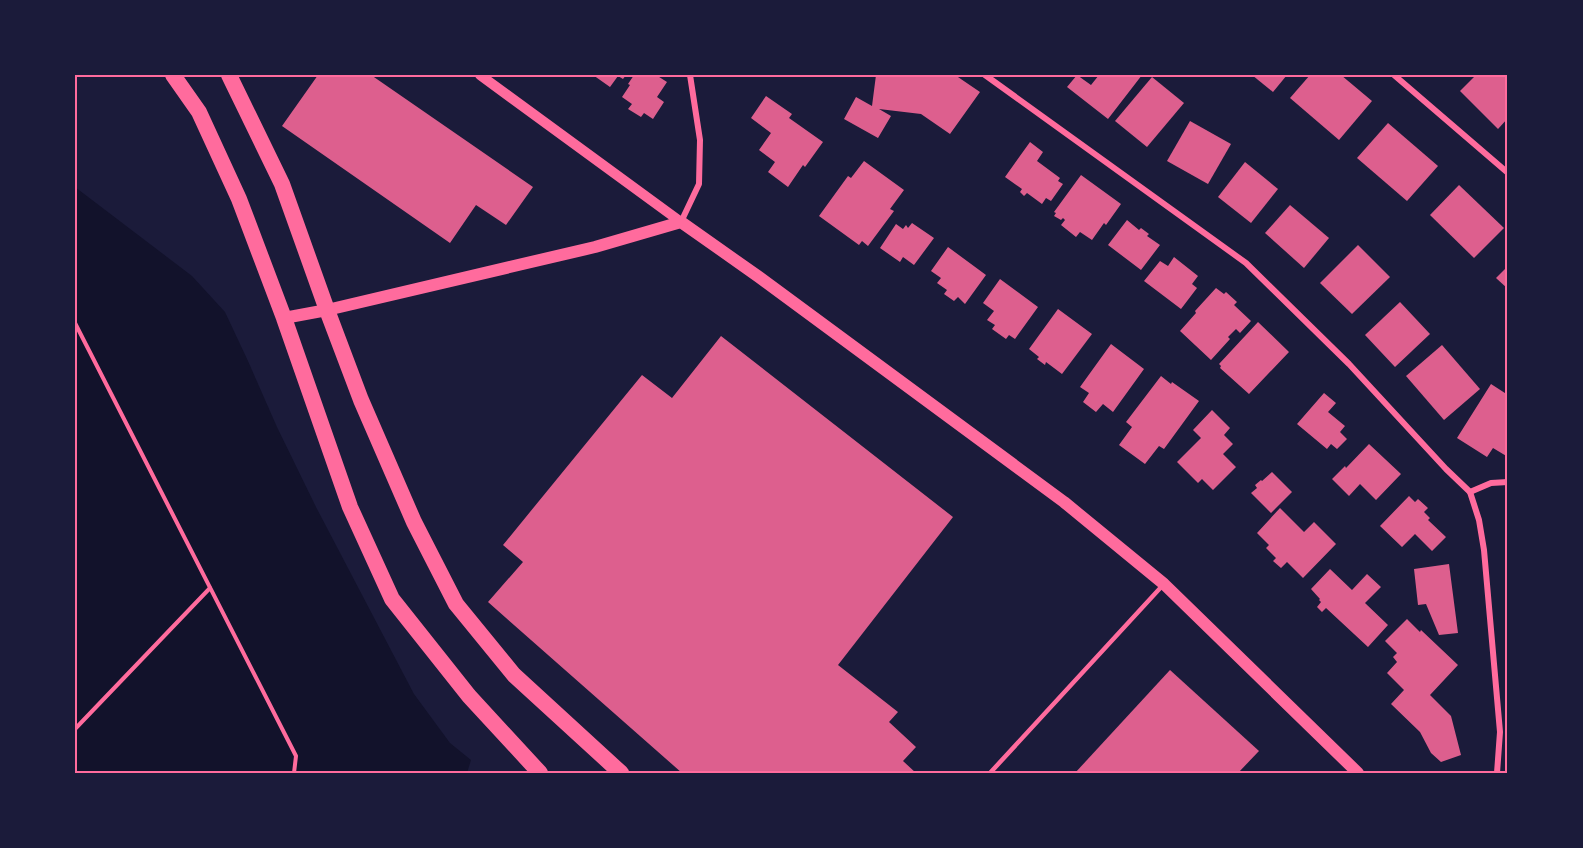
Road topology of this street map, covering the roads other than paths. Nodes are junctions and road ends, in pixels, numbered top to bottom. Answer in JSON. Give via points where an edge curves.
{"nodes":[{"id":1,"x":173,"y":75,"type":"edge"},
{"id":2,"x":229,"y":75,"type":"edge"},
{"id":3,"x":480,"y":75,"type":"edge"},
{"id":4,"x":690,"y":75,"type":"edge"},
{"id":5,"x":985,"y":75,"type":"edge"},
{"id":6,"x":1394,"y":75,"type":"edge"},
{"id":7,"x":1508,"y":173,"type":"edge"},
{"id":8,"x":681,"y":222,"type":"junction"},
{"id":9,"x":327,"y":310,"type":"junction"},
{"id":10,"x":284,"y":318,"type":"junction"},
{"id":11,"x":1508,"y":482,"type":"edge"},
{"id":12,"x":1470,"y":492,"type":"junction"},
{"id":13,"x":1164,"y":584,"type":"junction"},
{"id":14,"x":540,"y":773,"type":"edge"},
{"id":15,"x":621,"y":773,"type":"edge"},
{"id":16,"x":990,"y":773,"type":"edge"},
{"id":17,"x":1359,"y":773,"type":"edge"},
{"id":18,"x":1497,"y":773,"type":"edge"}],
"edges":[{"from":1,"to":10,"type":"highway","via":[[199,112],[239,199]]},
{"from":2,"to":9,"type":"highway","via":[[282,184]]},
{"from":3,"to":8,"type":"street"},
{"from":4,"to":8,"type":"street","via":[[700,140],[699,184]]},
{"from":5,"to":12,"type":"street","via":[[1246,263],[1349,364]]},
{"from":6,"to":7,"type":"street"},
{"from":8,"to":9,"type":"main road","via":[[595,247]]},
{"from":8,"to":13,"type":"main road","via":[[1064,502]]},
{"from":9,"to":10,"type":"main road"},
{"from":9,"to":15,"type":"highway","via":[[409,512],[456,604],[514,675]]},
{"from":10,"to":14,"type":"highway","via":[[350,507],[392,599],[469,696]]},
{"from":11,"to":12,"type":"street","via":[[1491,483]]},
{"from":12,"to":18,"type":"street","via":[[1484,550],[1500,732]]},
{"from":13,"to":16,"type":"lane"},
{"from":13,"to":17,"type":"main road"}]}
